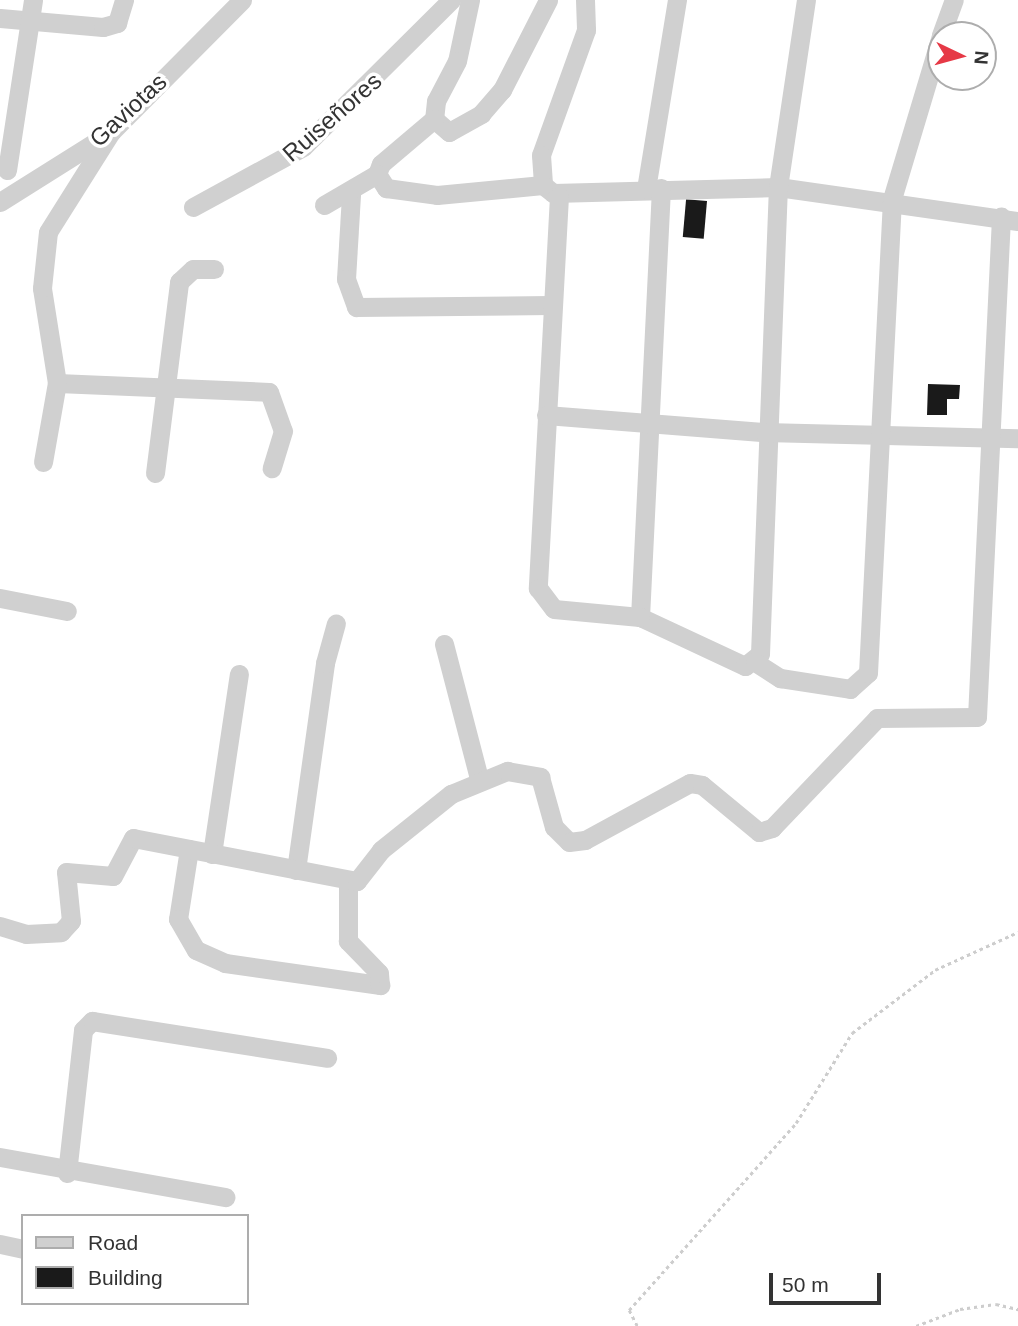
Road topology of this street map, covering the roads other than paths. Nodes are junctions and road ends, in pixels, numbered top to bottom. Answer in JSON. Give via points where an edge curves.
{"nodes":[{"id":1,"x":33,"y":0,"type":"edge"},
{"id":2,"x":124,"y":0,"type":"edge"},
{"id":3,"x":242,"y":0,"type":"edge"},
{"id":4,"x":451,"y":0,"type":"edge"},
{"id":5,"x":470,"y":0,"type":"edge"},
{"id":6,"x":548,"y":0,"type":"edge"},
{"id":7,"x":585,"y":0,"type":"edge"},
{"id":8,"x":677,"y":0,"type":"edge"},
{"id":9,"x":806,"y":0,"type":"edge"},
{"id":10,"x":954,"y":0,"type":"edge"},
{"id":11,"x":0,"y":18,"type":"edge"},
{"id":12,"x":946,"y":21,"type":"edge"},
{"id":13,"x":30,"y":22,"type":"junction"},
{"id":14,"x":927,"y":82,"type":"edge"},
{"id":15,"x":434,"y":119,"type":"junction"},
{"id":16,"x":111,"y":132,"type":"junction"},
{"id":17,"x":7,"y":170,"type":"dead end"},
{"id":18,"x":377,"y":174,"type":"junction"},
{"id":19,"x":778,"y":187,"type":"junction"},
{"id":20,"x":653,"y":188,"type":"junction"},
{"id":21,"x":551,"y":191,"type":"junction"},
{"id":22,"x":351,"y":194,"type":"junction"},
{"id":23,"x":892,"y":199,"type":"junction"},
{"id":24,"x":0,"y":202,"type":"edge"},
{"id":25,"x":324,"y":205,"type":"dead end"},
{"id":26,"x":193,"y":207,"type":"dead end"},
{"id":27,"x":1013,"y":219,"type":"edge"},
{"id":28,"x":214,"y":269,"type":"dead end"},
{"id":29,"x":551,"y":306,"type":"junction"},
{"id":30,"x":57,"y":383,"type":"junction"},
{"id":31,"x":167,"y":385,"type":"junction"},
{"id":32,"x":545,"y":415,"type":"junction"},
{"id":33,"x":652,"y":424,"type":"junction"},
{"id":34,"x":764,"y":432,"type":"junction"},
{"id":35,"x":880,"y":434,"type":"junction"},
{"id":36,"x":993,"y":437,"type":"junction"},
{"id":37,"x":1018,"y":438,"type":"edge"},
{"id":38,"x":43,"y":462,"type":"dead end"},
{"id":39,"x":272,"y":468,"type":"dead end"},
{"id":40,"x":155,"y":473,"type":"dead end"},
{"id":41,"x":0,"y":598,"type":"edge"},
{"id":42,"x":67,"y":611,"type":"dead end"},
{"id":43,"x":640,"y":617,"type":"junction"},
{"id":44,"x":336,"y":624,"type":"dead end"},
{"id":45,"x":444,"y":644,"type":"dead end"},
{"id":46,"x":755,"y":662,"type":"junction"},
{"id":47,"x":239,"y":674,"type":"dead end"},
{"id":48,"x":480,"y":778,"type":"junction"},
{"id":49,"x":190,"y":849,"type":"junction"},
{"id":50,"x":212,"y":854,"type":"junction"},
{"id":51,"x":296,"y":870,"type":"junction"},
{"id":52,"x":348,"y":883,"type":"junction"},
{"id":53,"x":0,"y":926,"type":"edge"},
{"id":54,"x":327,"y":1058,"type":"dead end"},
{"id":55,"x":0,"y":1157,"type":"edge"},
{"id":56,"x":67,"y":1173,"type":"junction"},
{"id":57,"x":225,"y":1197,"type":"dead end"},
{"id":58,"x":0,"y":1244,"type":"edge"},
{"id":59,"x":21,"y":1249,"type":"edge"}],
"edges":[{"from":1,"to":13,"type":"street"},
{"from":2,"to":13,"type":"street","via":[[117,23]]},
{"from":3,"to":16,"type":"street","name":"Gaviotas"},
{"from":4,"to":26,"type":"street","name":"Ruiseñores","via":[[303,147]]},
{"from":5,"to":15,"type":"street","via":[[457,61]]},
{"from":6,"to":15,"type":"street","via":[[502,90],[481,114],[449,132]]},
{"from":7,"to":21,"type":"street","via":[[586,30],[541,155]]},
{"from":8,"to":20,"type":"street"},
{"from":9,"to":19,"type":"street"},
{"from":10,"to":12,"type":"street"},
{"from":11,"to":13,"type":"street"},
{"from":13,"to":17,"type":"street"},
{"from":14,"to":23,"type":"street"},
{"from":15,"to":18,"type":"street"},
{"from":16,"to":24,"type":"street","name":"Gaviotas"},
{"from":16,"to":30,"type":"street","via":[[48,232],[42,288]]},
{"from":18,"to":21,"type":"street","via":[[390,190],[437,195]]},
{"from":18,"to":22,"type":"street"},
{"from":19,"to":20,"type":"street"},
{"from":19,"to":23,"type":"street"},
{"from":19,"to":34,"type":"street"},
{"from":20,"to":21,"type":"street"},
{"from":20,"to":33,"type":"street"},
{"from":21,"to":29,"type":"street"},
{"from":22,"to":25,"type":"street"},
{"from":22,"to":29,"type":"street","via":[[346,279],[356,307]]},
{"from":23,"to":27,"type":"street"},
{"from":23,"to":35,"type":"street"},
{"from":27,"to":36,"type":"street"},
{"from":28,"to":31,"type":"street","via":[[193,269],[179,282]]},
{"from":29,"to":32,"type":"street"},
{"from":30,"to":31,"type":"street"},
{"from":30,"to":38,"type":"street"},
{"from":31,"to":39,"type":"street","via":[[269,392],[283,430]]},
{"from":31,"to":40,"type":"street"},
{"from":32,"to":33,"type":"street"},
{"from":32,"to":43,"type":"street","via":[[540,597],[554,609]]},
{"from":33,"to":34,"type":"street"},
{"from":33,"to":43,"type":"street"},
{"from":34,"to":35,"type":"street"},
{"from":34,"to":46,"type":"street","via":[[760,654]]},
{"from":35,"to":36,"type":"street"},
{"from":35,"to":46,"type":"street","via":[[865,679],[850,689],[780,678]]},
{"from":36,"to":37,"type":"street"},
{"from":36,"to":48,"type":"street","via":[[977,717],[877,718],[772,828],[759,832],[702,785],[690,783],[585,840],[569,842],[554,827],[540,777],[522,771]]},
{"from":41,"to":42,"type":"street"},
{"from":43,"to":46,"type":"street","via":[[735,663]]},
{"from":44,"to":51,"type":"street","via":[[325,663]]},
{"from":45,"to":48,"type":"street"},
{"from":47,"to":50,"type":"street"},
{"from":48,"to":52,"type":"street","via":[[381,850],[357,881]]},
{"from":49,"to":50,"type":"street"},
{"from":49,"to":52,"type":"street","via":[[178,919],[197,950],[225,962],[380,985],[379,973],[348,942]]},
{"from":49,"to":53,"type":"street","via":[[133,838],[113,876],[66,872],[71,921],[61,932],[26,934]]},
{"from":50,"to":51,"type":"street"},
{"from":51,"to":52,"type":"street"},
{"from":54,"to":56,"type":"street","via":[[92,1021],[83,1030]]},
{"from":55,"to":56,"type":"street"},
{"from":56,"to":57,"type":"street"},
{"from":58,"to":59,"type":"street"}]}
